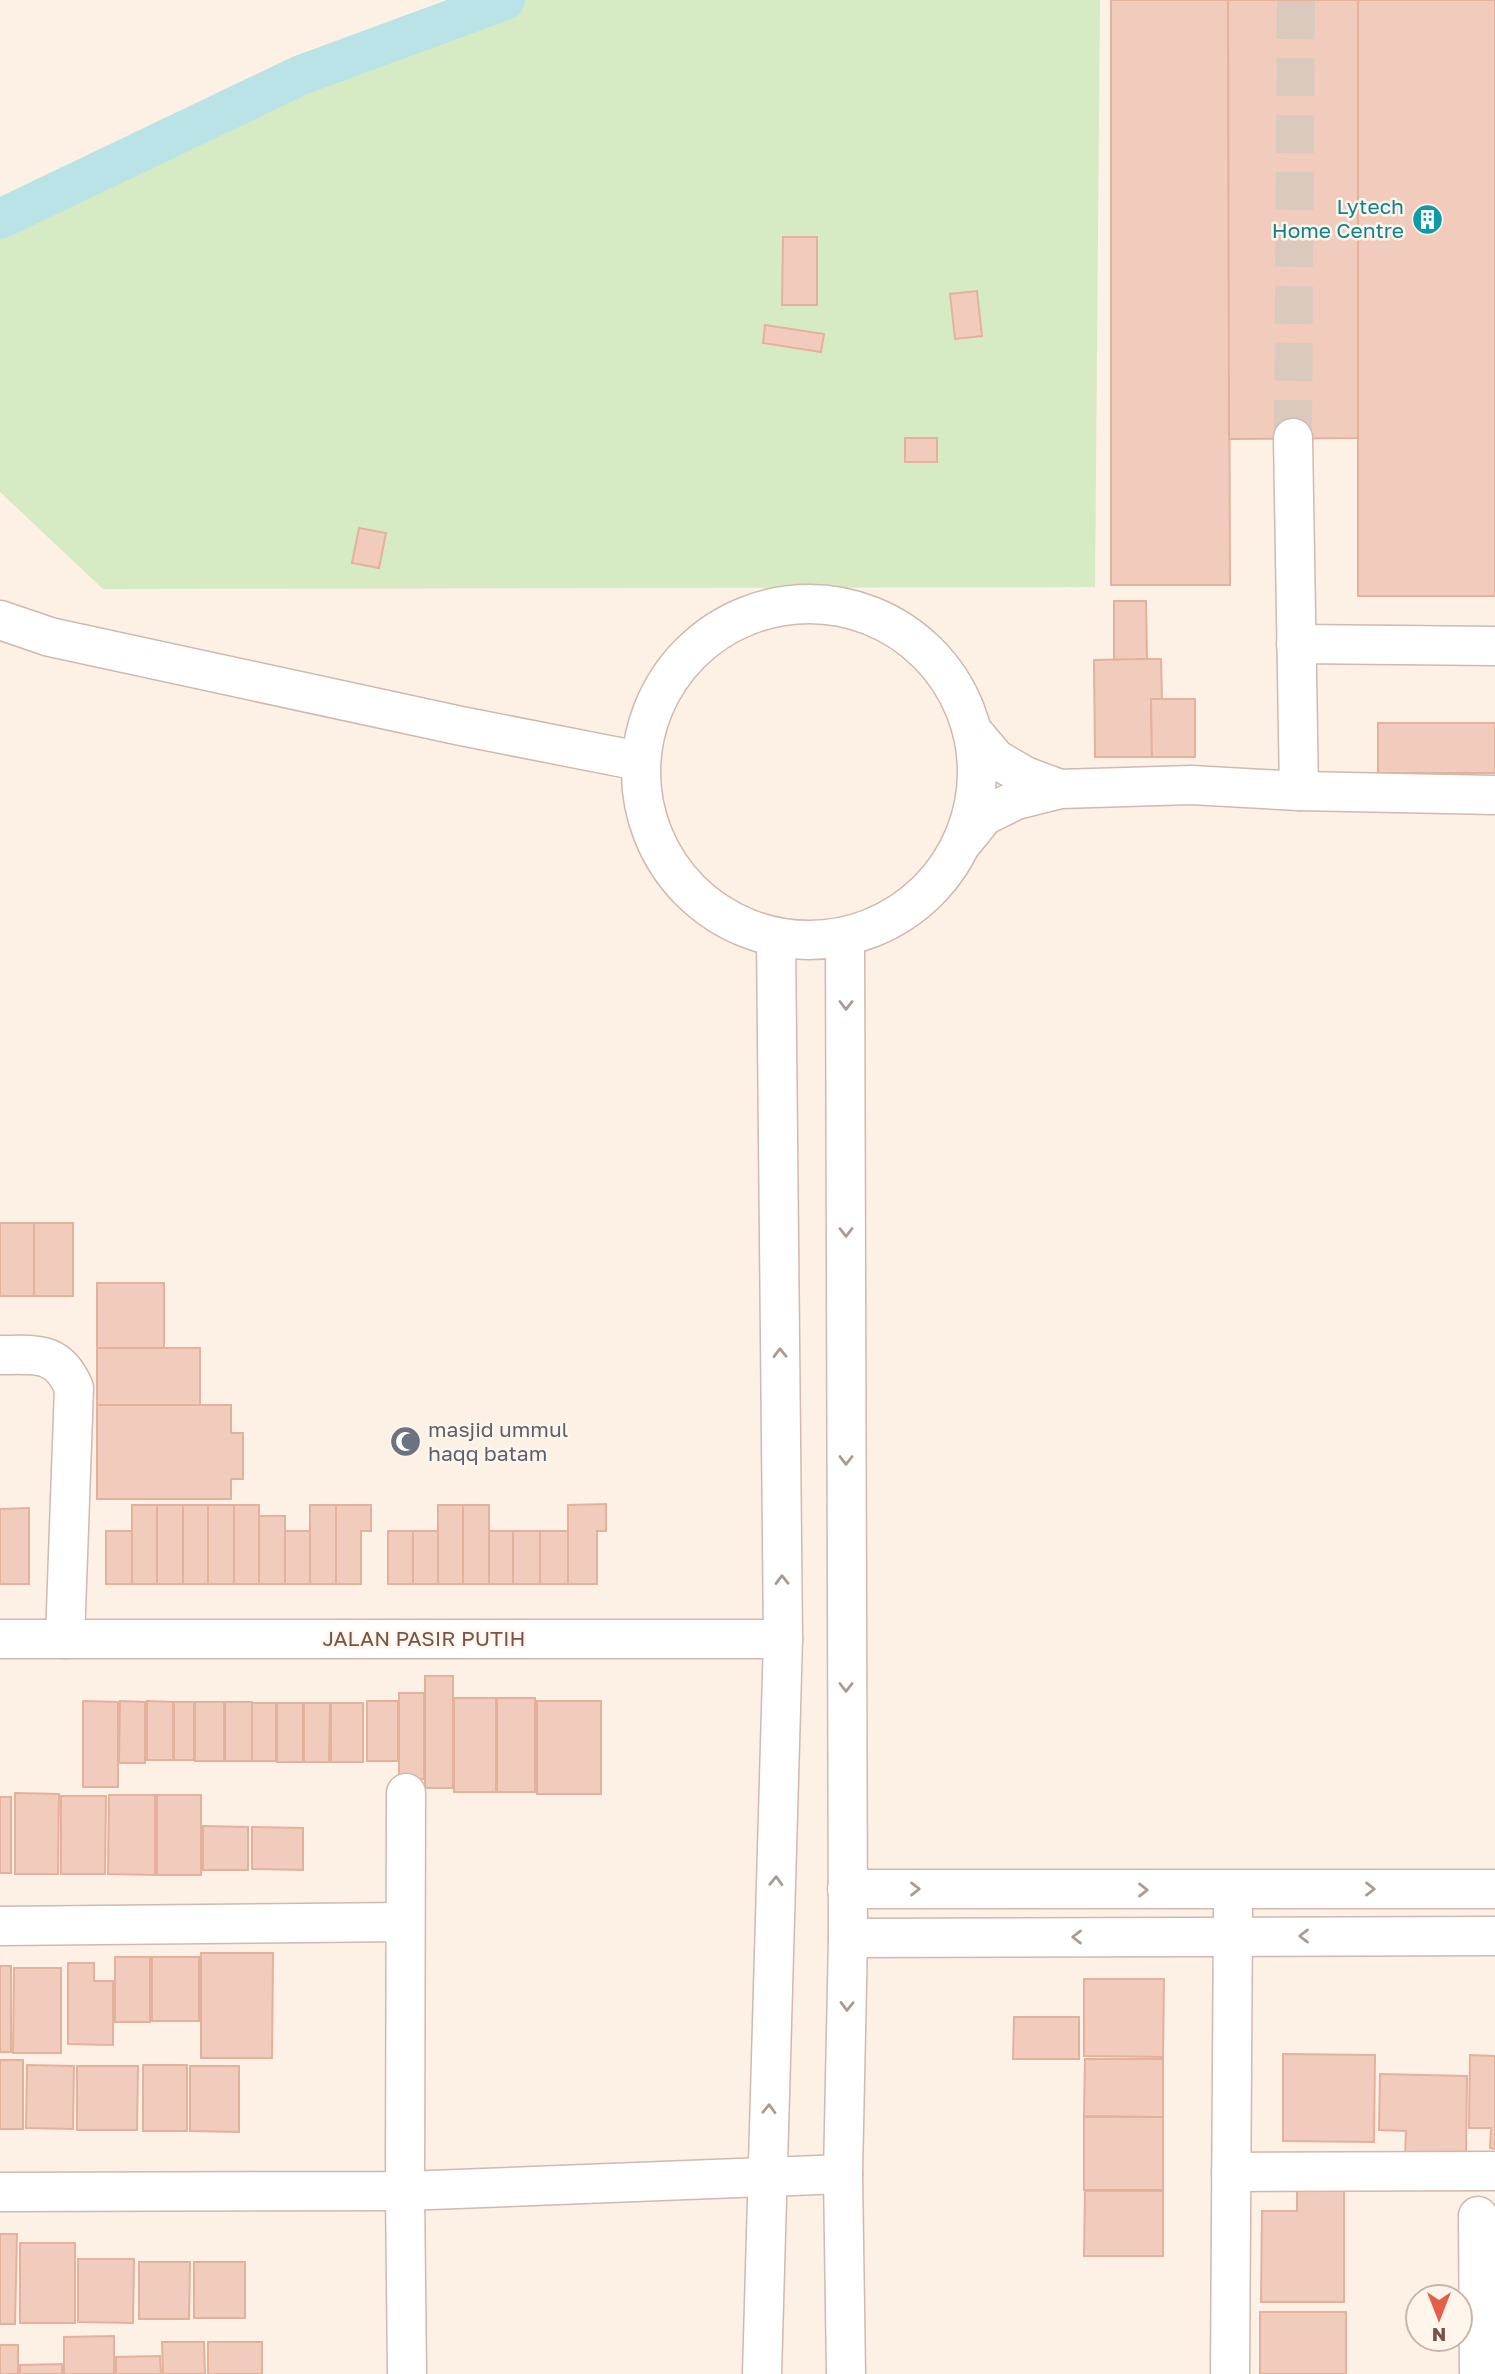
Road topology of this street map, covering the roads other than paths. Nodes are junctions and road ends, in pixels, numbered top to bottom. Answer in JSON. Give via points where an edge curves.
{"nodes":[{"id":1,"x":1293,"y":438,"type":"tunnel mouth"},
{"id":2,"x":0,"y":620,"type":"edge"},
{"id":3,"x":1296,"y":644,"type":"junction"},
{"id":4,"x":1495,"y":646,"type":"edge"},
{"id":5,"x":974,"y":733,"type":"junction"},
{"id":6,"x":639,"y":761,"type":"junction"},
{"id":7,"x":1060,"y":789,"type":"junction"},
{"id":8,"x":1298,"y":791,"type":"junction"},
{"id":9,"x":1495,"y":795,"type":"edge"},
{"id":10,"x":963,"y":842,"type":"junction"},
{"id":11,"x":845,"y":937,"type":"junction"},
{"id":12,"x":776,"y":938,"type":"junction"},
{"id":13,"x":0,"y":1355,"type":"edge"},
{"id":14,"x":0,"y":1639,"type":"edge"},
{"id":15,"x":65,"y":1639,"type":"junction"},
{"id":16,"x":783,"y":1639,"type":"junction"},
{"id":17,"x":406,"y":1793,"type":"dead end"},
{"id":18,"x":847,"y":1889,"type":"junction"},
{"id":19,"x":1495,"y":1889,"type":"edge"},
{"id":20,"x":1233,"y":1890,"type":"junction"},
{"id":21,"x":405,"y":1922,"type":"junction"},
{"id":22,"x":0,"y":1926,"type":"edge"},
{"id":23,"x":1233,"y":1936,"type":"junction"},
{"id":24,"x":1495,"y":1936,"type":"edge"},
{"id":25,"x":848,"y":1938,"type":"junction"},
{"id":26,"x":1495,"y":2171,"type":"edge"},
{"id":27,"x":1231,"y":2172,"type":"junction"},
{"id":28,"x":843,"y":2174,"type":"junction"},
{"id":29,"x":766,"y":2177,"type":"junction"},
{"id":30,"x":405,"y":2191,"type":"junction"},
{"id":31,"x":0,"y":2192,"type":"edge"},
{"id":32,"x":1478,"y":2216,"type":"dead end"},
{"id":33,"x":407,"y":2374,"type":"edge"},
{"id":34,"x":762,"y":2374,"type":"edge"},
{"id":35,"x":846,"y":2374,"type":"edge"},
{"id":36,"x":1230,"y":2374,"type":"edge"},
{"id":37,"x":1479,"y":2374,"type":"edge"}],
"edges":[{"from":1,"to":3,"type":"street"},
{"from":2,"to":6,"type":"street","via":[[50,637]]},
{"from":3,"to":4,"type":"street"},
{"from":3,"to":8,"type":"street"},
{"from":5,"to":6,"type":"street","via":[[950,678],[908,635],[854,609],[794,604],[736,620],[687,654],[654,704]]},
{"from":5,"to":7,"type":"street","via":[[996,759]]},
{"from":5,"to":10,"type":"street","via":[[977,792]]},
{"from":6,"to":12,"type":"street","via":[[643,810],[661,855],[691,893],[730,922]]},
{"from":7,"to":8,"type":"street","via":[[1191,785]]},
{"from":7,"to":10,"type":"street","via":[[1016,800],[984,816]]},
{"from":8,"to":9,"type":"street"},
{"from":10,"to":11,"type":"street","via":[[935,885],[895,918]]},
{"from":11,"to":12,"type":"street"},
{"from":11,"to":18,"type":"street","one_way":true},
{"from":16,"to":12,"type":"street","one_way":true},
{"from":13,"to":15,"type":"street","via":[[36,1354],[55,1361],[74,1388]]},
{"from":14,"to":15,"type":"street","name":"JALAN PASIR PUTIH"},
{"from":15,"to":16,"type":"street","name":"JALAN PASIR PUTIH"},
{"from":29,"to":16,"type":"street","one_way":true},
{"from":17,"to":21,"type":"street"},
{"from":18,"to":20,"type":"street","one_way":true},
{"from":18,"to":25,"type":"street"},
{"from":20,"to":19,"type":"street","one_way":true},
{"from":20,"to":23,"type":"street"},
{"from":21,"to":22,"type":"street"},
{"from":21,"to":30,"type":"street"},
{"from":24,"to":23,"type":"street","one_way":true},
{"from":23,"to":25,"type":"street","one_way":true},
{"from":23,"to":27,"type":"street"},
{"from":25,"to":28,"type":"street","one_way":true},
{"from":26,"to":27,"type":"street"},
{"from":27,"to":36,"type":"street"},
{"from":28,"to":29,"type":"street"},
{"from":28,"to":35,"type":"street"},
{"from":29,"to":30,"type":"street"},
{"from":29,"to":34,"type":"street"},
{"from":30,"to":31,"type":"street"},
{"from":30,"to":33,"type":"street"},
{"from":32,"to":37,"type":"street"}]}
